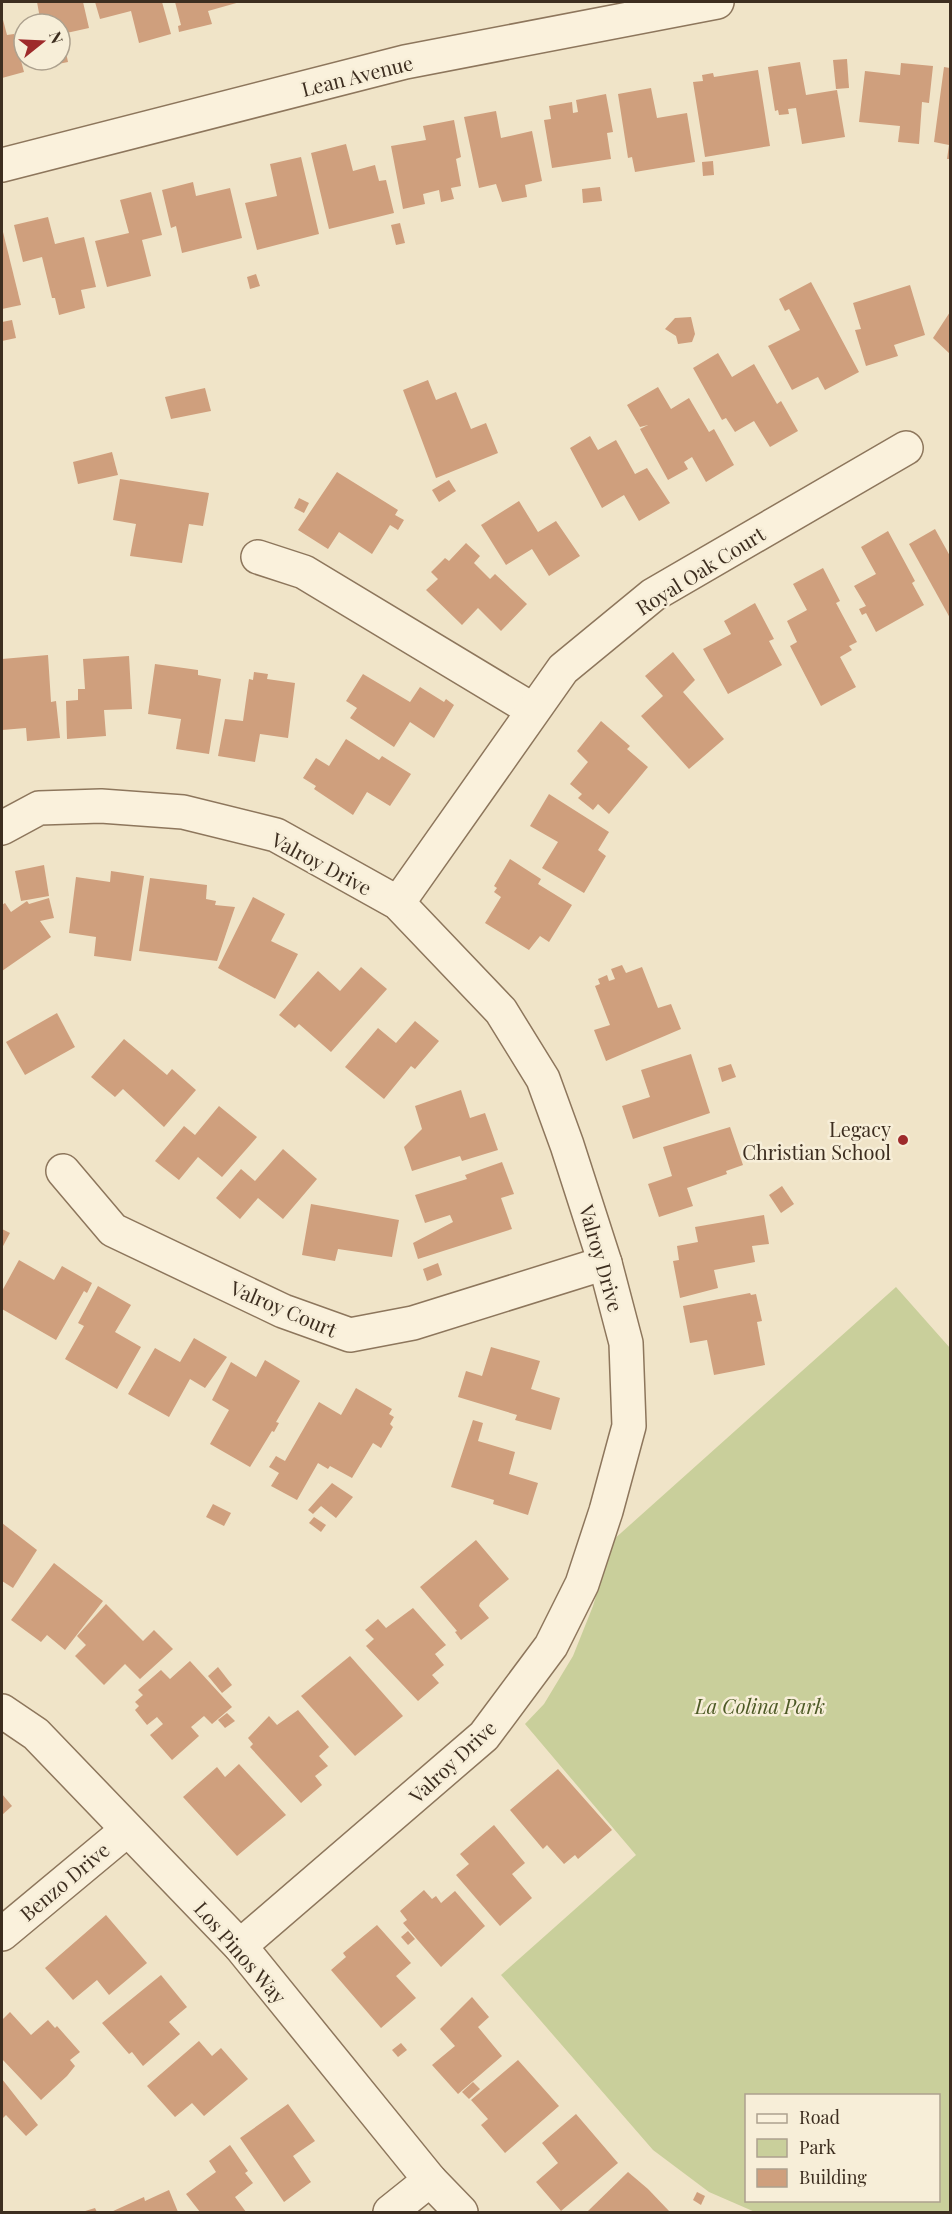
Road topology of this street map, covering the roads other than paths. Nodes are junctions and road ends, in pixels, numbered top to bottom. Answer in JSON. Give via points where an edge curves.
{"nodes":[{"id":1,"x":717,"y":2,"type":"edge"},
{"id":2,"x":2,"y":165,"type":"edge"},
{"id":3,"x":906,"y":447,"type":"dead end"},
{"id":4,"x":258,"y":557,"type":"dead end"},
{"id":5,"x":533,"y":710,"type":"junction"},
{"id":6,"x":2,"y":828,"type":"edge"},
{"id":7,"x":398,"y":903,"type":"junction"},
{"id":8,"x":63,"y":1172,"type":"dead end"},
{"id":9,"x":605,"y":1263,"type":"junction"},
{"id":10,"x":2,"y":1711,"type":"edge"},
{"id":11,"x":127,"y":1830,"type":"junction"},
{"id":12,"x":2,"y":1934,"type":"edge"},
{"id":13,"x":240,"y":1946,"type":"junction"},
{"id":14,"x":430,"y":2180,"type":"junction"},
{"id":15,"x":390,"y":2212,"type":"edge"},
{"id":16,"x":461,"y":2212,"type":"edge"}],
"edges":[{"from":1,"to":2,"type":"street","name":"Lean Avenue","via":[[405,62]]},
{"from":3,"to":5,"type":"street","name":"Royal Oak Court","via":[[653,595],[563,669]]},
{"from":4,"to":5,"type":"street","via":[[304,572]]},
{"from":5,"to":7,"type":"street","name":"Royal Oak Court"},
{"from":6,"to":7,"type":"street","name":"Valroy Drive","via":[[39,808],[100,806],[183,812],[276,835]]},
{"from":7,"to":9,"type":"street","name":"Valroy Drive","via":[[501,1011],[543,1079]]},
{"from":8,"to":9,"type":"street","name":"Valroy Court","via":[[114,1230],[283,1311],[350,1335],[413,1323]]},
{"from":9,"to":13,"type":"street","name":"Valroy Drive","via":[[626,1343],[629,1426],[582,1584],[551,1647],[484,1736]]},
{"from":10,"to":11,"type":"street","name":"Los Pinos Way","via":[[36,1734]]},
{"from":11,"to":12,"type":"street","name":"Benzo Drive"},
{"from":11,"to":13,"type":"street","name":"Los Pinos Way"},
{"from":13,"to":14,"type":"street","name":"Los Pinos Way"},
{"from":14,"to":15,"type":"street"},
{"from":14,"to":16,"type":"street","name":"Los Pinos Way"}]}
